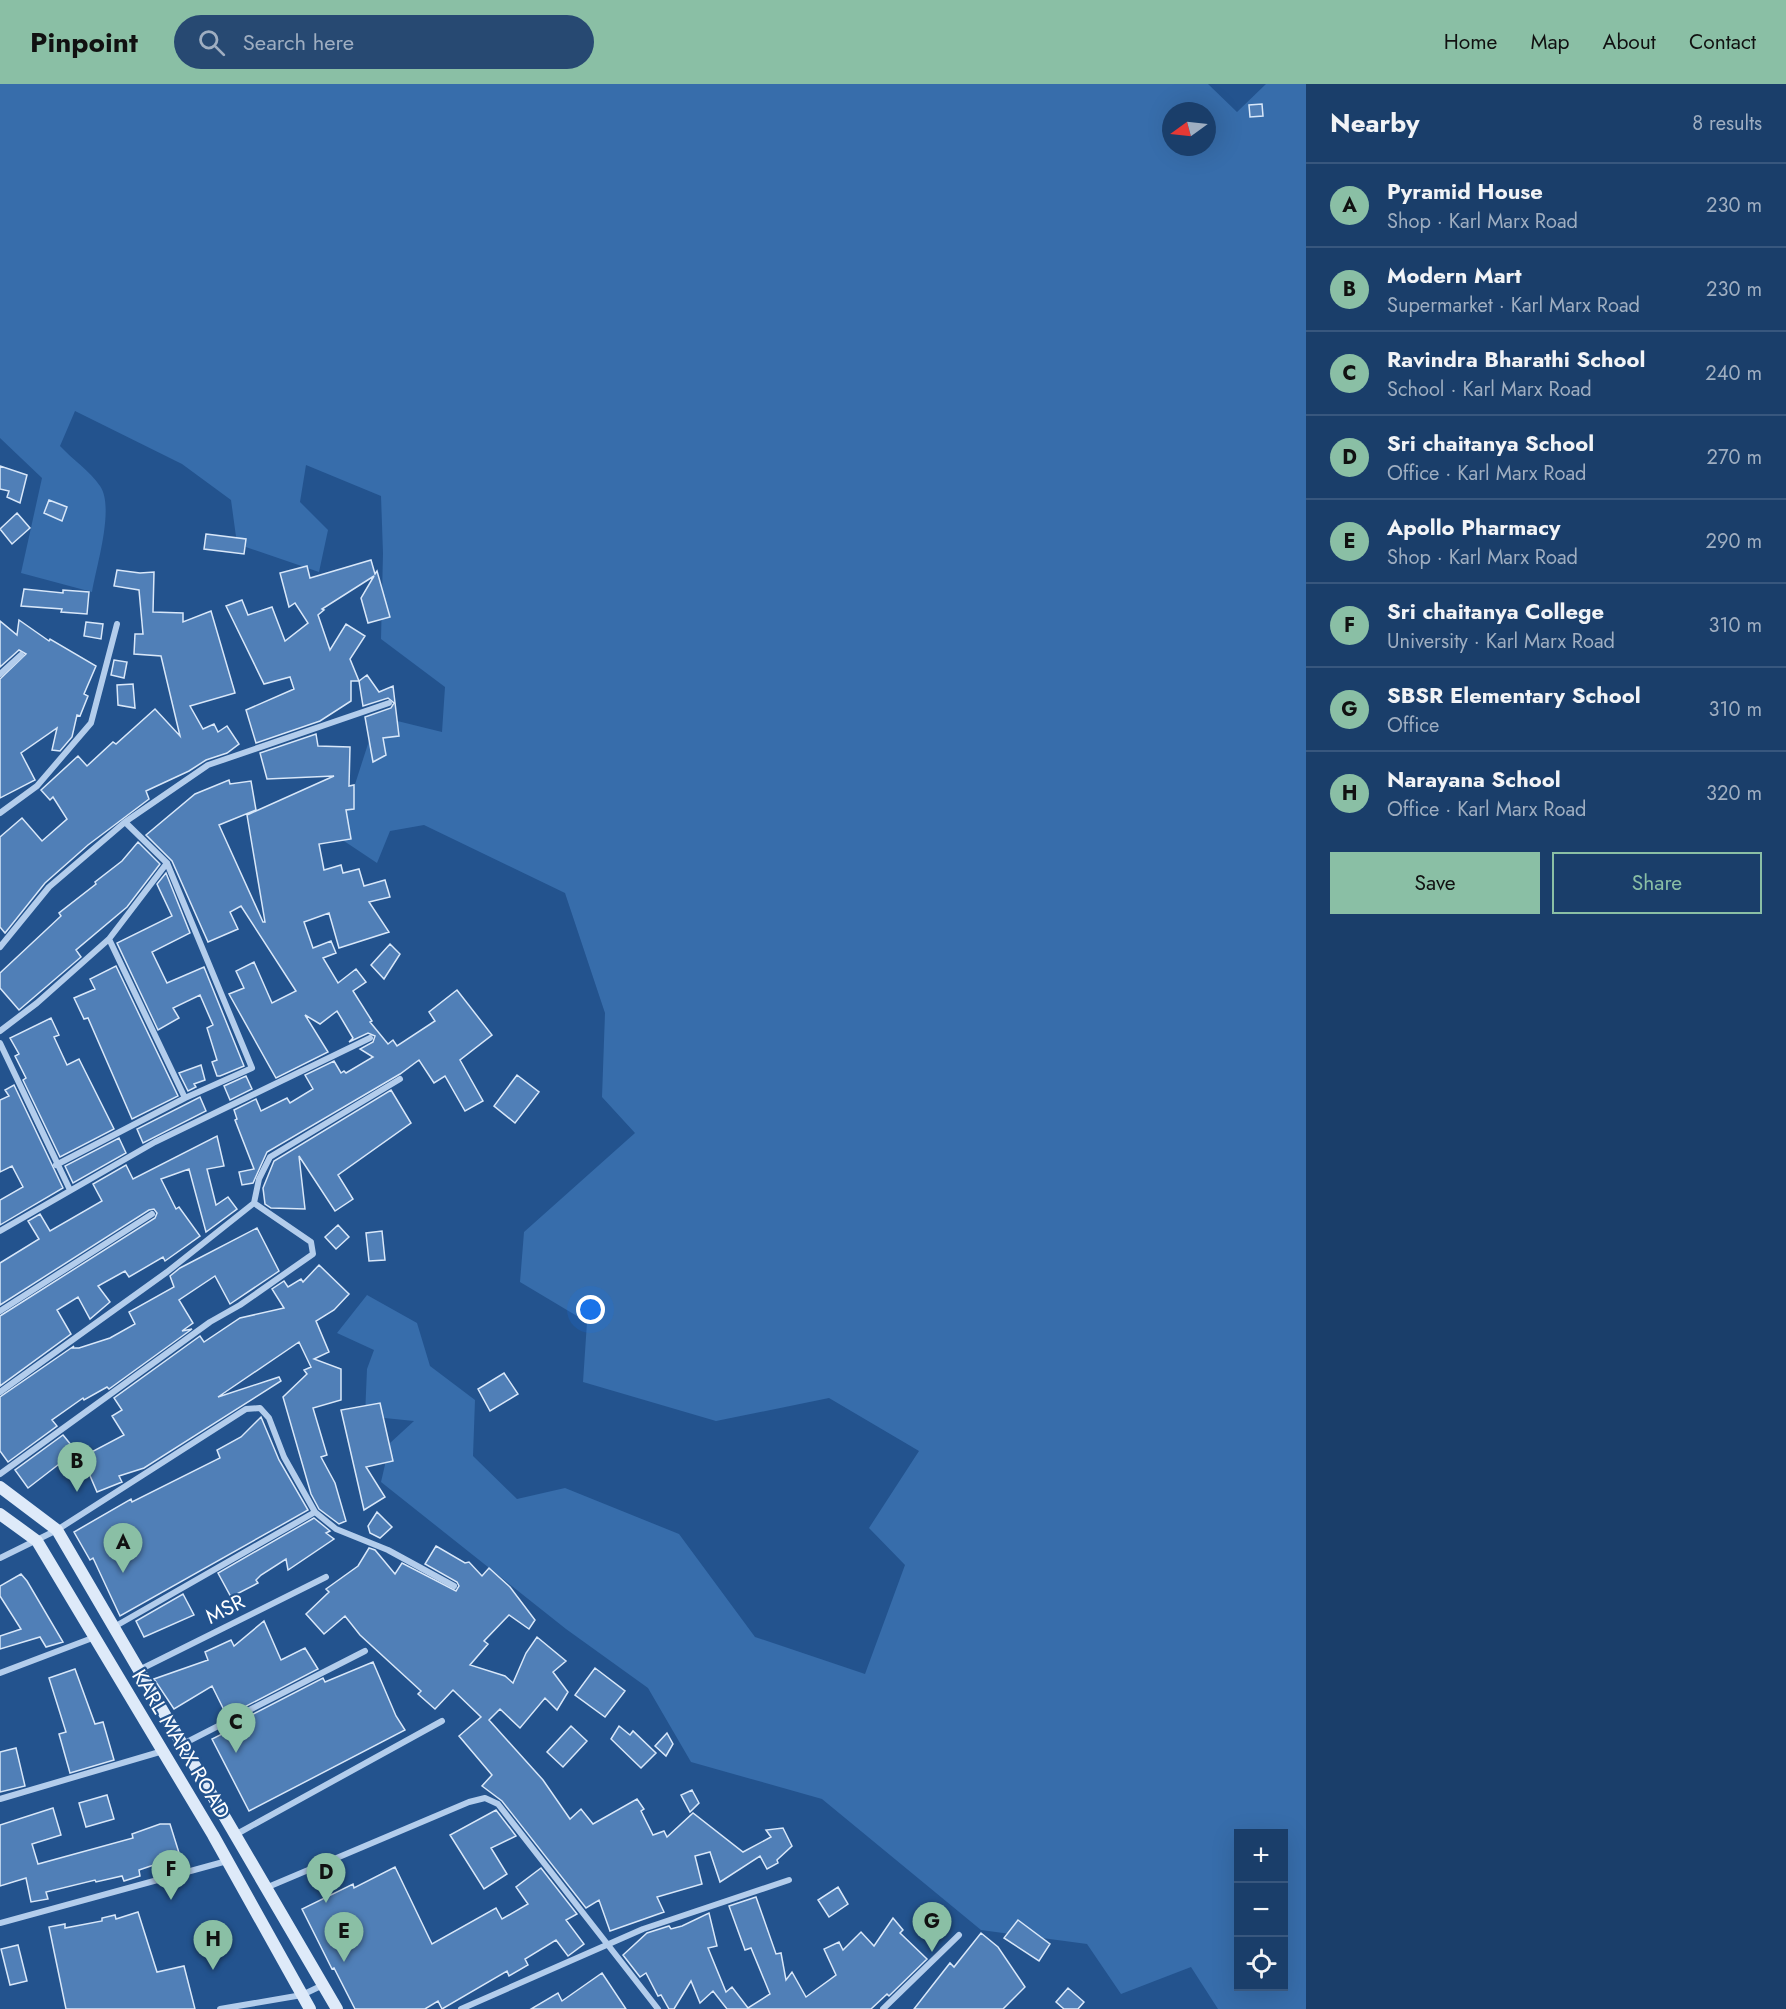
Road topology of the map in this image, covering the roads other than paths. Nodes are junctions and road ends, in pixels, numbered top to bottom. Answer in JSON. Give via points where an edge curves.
{"nodes":[{"id":1,"x":117,"y":624,"type":"dead end"},
{"id":2,"x":21,"y":655,"type":"dead end"},
{"id":3,"x":0,"y":674,"type":"edge"},
{"id":4,"x":389,"y":703,"type":"dead end"},
{"id":5,"x":0,"y":813,"type":"edge"},
{"id":6,"x":124,"y":822,"type":"junction"},
{"id":7,"x":167,"y":863,"type":"junction"},
{"id":8,"x":110,"y":939,"type":"junction"},
{"id":9,"x":0,"y":947,"type":"edge"},
{"id":10,"x":0,"y":1031,"type":"edge"},
{"id":11,"x":370,"y":1038,"type":"dead end"},
{"id":12,"x":0,"y":1043,"type":"edge"},
{"id":13,"x":400,"y":1079,"type":"dead end"},
{"id":14,"x":184,"y":1098,"type":"junction"},
{"id":15,"x":56,"y":1165,"type":"junction"},
{"id":16,"x":70,"y":1190,"type":"junction"},
{"id":17,"x":254,"y":1203,"type":"junction"},
{"id":18,"x":152,"y":1214,"type":"dead end"},
{"id":19,"x":0,"y":1231,"type":"edge"},
{"id":20,"x":0,"y":1311,"type":"edge"},
{"id":21,"x":0,"y":1392,"type":"edge"},
{"id":22,"x":0,"y":1474,"type":"edge"},
{"id":23,"x":0,"y":1487,"type":"edge"},
{"id":24,"x":315,"y":1512,"type":"junction"},
{"id":25,"x":0,"y":1514,"type":"edge"},
{"id":26,"x":57,"y":1530,"type":"junction"},
{"id":27,"x":37,"y":1541,"type":"junction"},
{"id":28,"x":0,"y":1558,"type":"edge"},
{"id":29,"x":326,"y":1577,"type":"dead end"},
{"id":30,"x":454,"y":1586,"type":"dead end"},
{"id":31,"x":114,"y":1627,"type":"junction"},
{"id":32,"x":96,"y":1636,"type":"junction"},
{"id":33,"x":365,"y":1651,"type":"dead end"},
{"id":34,"x":139,"y":1670,"type":"junction"},
{"id":35,"x":0,"y":1673,"type":"edge"},
{"id":36,"x":442,"y":1721,"type":"dead end"},
{"id":37,"x":182,"y":1744,"type":"junction"},
{"id":38,"x":163,"y":1751,"type":"junction"},
{"id":39,"x":0,"y":1799,"type":"edge"},
{"id":40,"x":234,"y":1835,"type":"junction"},
{"id":41,"x":227,"y":1861,"type":"junction"},
{"id":42,"x":789,"y":1880,"type":"dead end"},
{"id":43,"x":268,"y":1887,"type":"junction"},
{"id":44,"x":0,"y":1923,"type":"edge"},
{"id":45,"x":959,"y":1935,"type":"dead end"},
{"id":46,"x":606,"y":1944,"type":"junction"},
{"id":47,"x":323,"y":1985,"type":"junction"},
{"id":48,"x":302,"y":1995,"type":"junction"},
{"id":49,"x":220,"y":2009,"type":"edge"},
{"id":50,"x":310,"y":2009,"type":"edge"},
{"id":51,"x":337,"y":2009,"type":"edge"},
{"id":52,"x":461,"y":2009,"type":"edge"},
{"id":53,"x":658,"y":2009,"type":"edge"},
{"id":54,"x":883,"y":2009,"type":"edge"}],
"edges":[{"from":1,"to":5,"type":"street","via":[[91,723],[37,786]]},
{"from":2,"to":3,"type":"street"},
{"from":4,"to":6,"type":"street","via":[[208,765]]},
{"from":6,"to":7,"type":"street"},
{"from":6,"to":9,"type":"street","via":[[49,887]]},
{"from":7,"to":8,"type":"street"},
{"from":7,"to":14,"type":"street","via":[[252,1068]]},
{"from":8,"to":10,"type":"street","via":[[37,1004]]},
{"from":8,"to":14,"type":"street"},
{"from":11,"to":16,"type":"street","via":[[155,1142]]},
{"from":12,"to":15,"type":"street"},
{"from":13,"to":17,"type":"street","via":[[270,1156],[259,1179]]},
{"from":14,"to":15,"type":"street"},
{"from":15,"to":16,"type":"street"},
{"from":16,"to":19,"type":"street"},
{"from":17,"to":21,"type":"street","via":[[167,1272]]},
{"from":17,"to":22,"type":"street","via":[[311,1242],[313,1254],[210,1322]]},
{"from":18,"to":20,"type":"street"},
{"from":23,"to":26,"type":"main road","name":"KARL MARX ROAD"},
{"from":24,"to":26,"type":"street","via":[[284,1457],[269,1418],[260,1408],[246,1409]]},
{"from":24,"to":30,"type":"street","via":[[336,1529],[388,1550]]},
{"from":24,"to":31,"type":"street"},
{"from":25,"to":27,"type":"main road","name":"KARL MARX ROAD"},
{"from":26,"to":27,"type":"street"},
{"from":26,"to":31,"type":"main road","name":"KARL MARX ROAD"},
{"from":27,"to":28,"type":"street"},
{"from":27,"to":32,"type":"main road","name":"KARL MARX ROAD"},
{"from":29,"to":34,"type":"street","name":"MSR"},
{"from":31,"to":34,"type":"main road","name":"KARL MARX ROAD"},
{"from":32,"to":35,"type":"street"},
{"from":32,"to":38,"type":"main road","name":"KARL MARX ROAD"},
{"from":33,"to":37,"type":"street"},
{"from":34,"to":37,"type":"main road","name":"KARL MARX ROAD"},
{"from":36,"to":40,"type":"street"},
{"from":37,"to":40,"type":"main road","name":"KARL MARX ROAD"},
{"from":38,"to":39,"type":"street"},
{"from":38,"to":41,"type":"main road","name":"KARL MARX ROAD"},
{"from":40,"to":43,"type":"main road","name":"KARL MARX ROAD"},
{"from":41,"to":44,"type":"street"},
{"from":41,"to":48,"type":"main road","name":"KARL MARX ROAD"},
{"from":42,"to":46,"type":"street"},
{"from":43,"to":46,"type":"street","via":[[485,1798],[498,1804]]},
{"from":43,"to":47,"type":"main road","name":"KARL MARX ROAD"},
{"from":45,"to":54,"type":"street"},
{"from":46,"to":52,"type":"street"},
{"from":46,"to":53,"type":"street"},
{"from":47,"to":48,"type":"street"},
{"from":47,"to":51,"type":"main road","name":"KARL MARX ROAD"},
{"from":48,"to":49,"type":"street"},
{"from":48,"to":50,"type":"main road","name":"KARL MARX ROAD"}]}
